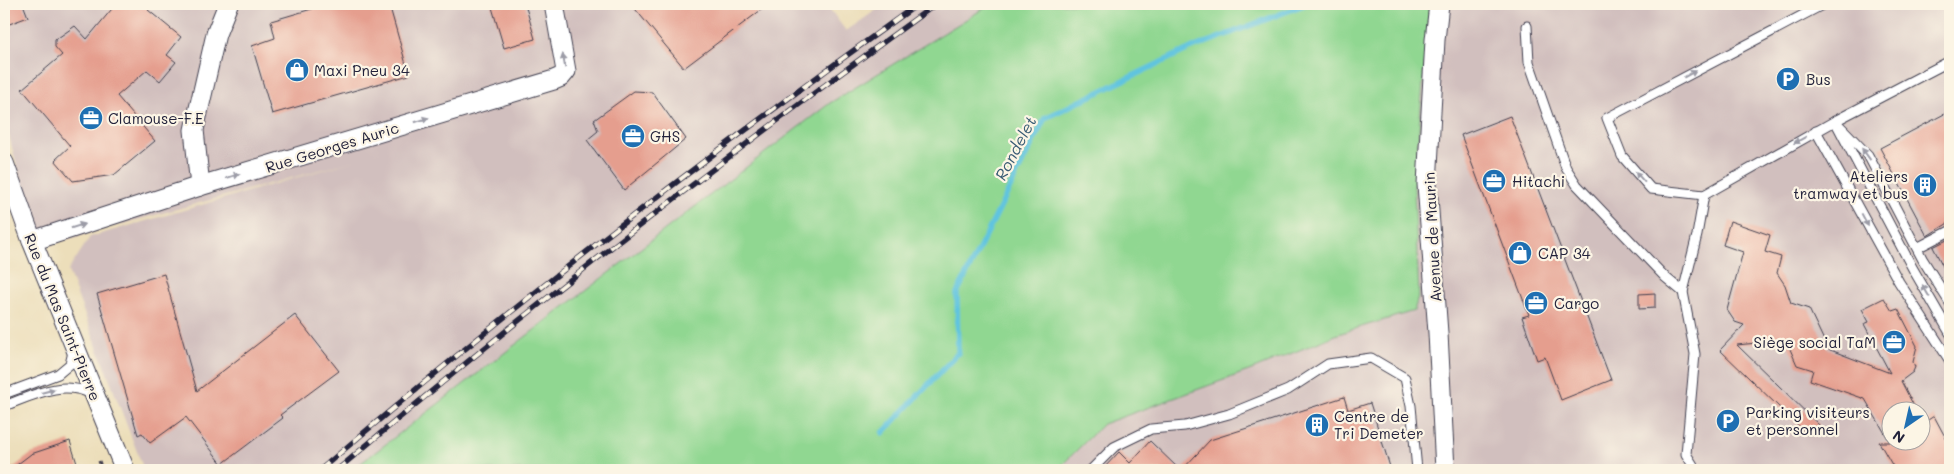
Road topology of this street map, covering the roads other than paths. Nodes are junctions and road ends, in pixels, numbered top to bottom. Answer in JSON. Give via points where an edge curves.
{"nodes":[{"id":1,"x":228,"y":4,"type":"edge"},
{"id":2,"x":554,"y":4,"type":"edge"},
{"id":3,"x":1439,"y":4,"type":"edge"},
{"id":4,"x":1824,"y":4,"type":"edge"},
{"id":5,"x":1527,"y":26,"type":"dead end"},
{"id":6,"x":1950,"y":61,"type":"edge"},
{"id":7,"x":1835,"y":121,"type":"junction"},
{"id":8,"x":1816,"y":131,"type":"junction"},
{"id":9,"x":4,"y":163,"type":"edge"},
{"id":10,"x":200,"y":186,"type":"junction"},
{"id":11,"x":1704,"y":195,"type":"junction"},
{"id":12,"x":1950,"y":231,"type":"edge"},
{"id":13,"x":32,"y":241,"type":"junction"},
{"id":14,"x":1917,"y":248,"type":"junction"},
{"id":15,"x":1683,"y":292,"type":"junction"},
{"id":16,"x":1950,"y":303,"type":"edge"},
{"id":17,"x":1950,"y":333,"type":"edge"},
{"id":18,"x":74,"y":346,"type":"junction"},
{"id":19,"x":1950,"y":361,"type":"edge"},
{"id":20,"x":4,"y":394,"type":"edge"},
{"id":21,"x":93,"y":394,"type":"junction"},
{"id":22,"x":4,"y":406,"type":"edge"},
{"id":23,"x":125,"y":470,"type":"edge"},
{"id":24,"x":1091,"y":470,"type":"edge"},
{"id":25,"x":1417,"y":470,"type":"edge"},
{"id":26,"x":1445,"y":470,"type":"edge"},
{"id":27,"x":1696,"y":470,"type":"edge"}],
"edges":[{"from":1,"to":10,"type":"street","via":[[216,34],[194,130]]},
{"from":10,"to":2,"type":"street","name":"Rue Georges Auric","one_way":true,"via":[[561,77],[566,71]]},
{"from":3,"to":26,"type":"street","name":"Avenue de Maurin","via":[[1427,184]]},
{"from":11,"to":4,"type":"lane","one_way":true,"via":[[1651,189],[1622,156],[1607,118]]},
{"from":5,"to":15,"type":"lane","via":[[1529,62],[1566,168],[1577,185]]},
{"from":6,"to":7,"type":"lane"},
{"from":7,"to":8,"type":"lane"},
{"from":14,"to":7,"type":"lane","one_way":true,"via":[[1868,155]]},
{"from":17,"to":7,"type":"lane","one_way":true},
{"from":8,"to":11,"type":"lane","one_way":true},
{"from":8,"to":19,"type":"lane","one_way":true,"via":[[1899,282]]},
{"from":9,"to":13,"type":"street","name":"Rue du Mas Saint-Pierre"},
{"from":13,"to":10,"type":"street","name":"Rue Georges Auric","one_way":true},
{"from":11,"to":15,"type":"lane"},
{"from":12,"to":14,"type":"lane"},
{"from":13,"to":18,"type":"street","name":"Rue du Mas Saint-Pierre"},
{"from":14,"to":16,"type":"lane"},
{"from":15,"to":27,"type":"lane","via":[[1695,354],[1686,454]]},
{"from":18,"to":20,"type":"lane","via":[[70,364],[58,374]]},
{"from":18,"to":21,"type":"street","name":"Rue du Mas Saint-Pierre"},
{"from":22,"to":21,"type":"lane","one_way":true,"via":[[49,389],[78,388]]},
{"from":21,"to":23,"type":"street","name":"Rue du Mas Saint-Pierre"},
{"from":24,"to":25,"type":"lane","via":[[1114,447],[1151,429],[1185,426],[1229,414],[1288,390],[1328,364],[1371,358],[1405,378]]}]}
